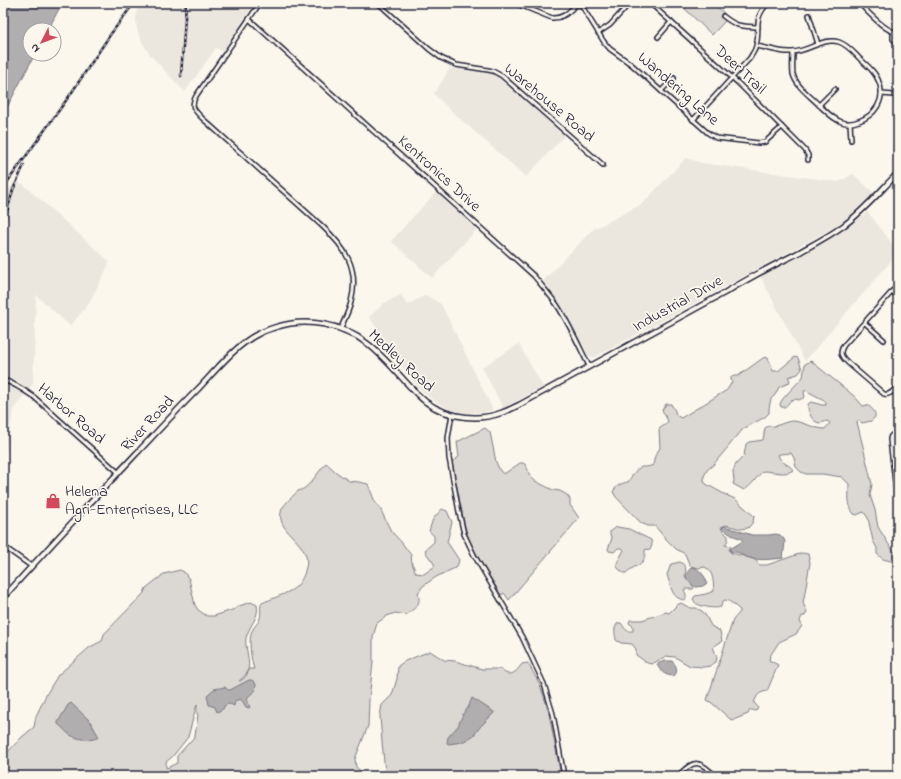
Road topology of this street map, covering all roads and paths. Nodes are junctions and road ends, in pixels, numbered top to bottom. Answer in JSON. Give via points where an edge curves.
{"nodes":[{"id":1,"x":260,"y":3,"type":"edge"},
{"id":2,"x":378,"y":3,"type":"edge"},
{"id":3,"x":515,"y":3,"type":"edge"},
{"id":4,"x":579,"y":3,"type":"edge"},
{"id":5,"x":630,"y":3,"type":"edge"},
{"id":6,"x":650,"y":3,"type":"edge"},
{"id":7,"x":768,"y":3,"type":"edge"},
{"id":8,"x":859,"y":3,"type":"edge"},
{"id":9,"x":809,"y":15,"type":"dead end"},
{"id":10,"x":723,"y":16,"type":"dead end"},
{"id":11,"x":249,"y":19,"type":"junction"},
{"id":12,"x":671,"y":22,"type":"junction"},
{"id":13,"x":758,"y":27,"type":"junction"},
{"id":14,"x":598,"y":33,"type":"junction"},
{"id":15,"x":897,"y":33,"type":"edge"},
{"id":16,"x":658,"y":37,"type":"dead end"},
{"id":17,"x":898,"y":41,"type":"edge"},
{"id":18,"x":818,"y":44,"type":"junction"},
{"id":19,"x":756,"y":46,"type":"junction"},
{"id":20,"x":793,"y":52,"type":"junction"},
{"id":21,"x":674,"y":78,"type":"dead end"},
{"id":22,"x":732,"y":78,"type":"junction"},
{"id":23,"x":834,"y":89,"type":"dead end"},
{"id":24,"x":661,"y":91,"type":"junction"},
{"id":25,"x":881,"y":94,"type":"junction"},
{"id":26,"x":898,"y":94,"type":"edge"},
{"id":27,"x":819,"y":105,"type":"junction"},
{"id":28,"x":693,"y":120,"type":"junction"},
{"id":29,"x":850,"y":123,"type":"junction"},
{"id":30,"x":782,"y":127,"type":"junction"},
{"id":31,"x":851,"y":140,"type":"dead end"},
{"id":32,"x":808,"y":160,"type":"dead end"},
{"id":33,"x":603,"y":165,"type":"dead end"},
{"id":34,"x":898,"y":173,"type":"edge"},
{"id":35,"x":898,"y":285,"type":"edge"},
{"id":36,"x":892,"y":291,"type":"junction"},
{"id":37,"x":898,"y":297,"type":"edge"},
{"id":38,"x":864,"y":323,"type":"junction"},
{"id":39,"x":341,"y":328,"type":"junction"},
{"id":40,"x":884,"y":340,"type":"dead end"},
{"id":41,"x":589,"y":366,"type":"junction"},
{"id":42,"x":3,"y":380,"type":"edge"},
{"id":43,"x":898,"y":386,"type":"edge"},
{"id":44,"x":452,"y":414,"type":"junction"},
{"id":45,"x":898,"y":433,"type":"edge"},
{"id":46,"x":119,"y":473,"type":"junction"},
{"id":47,"x":897,"y":480,"type":"edge"},
{"id":48,"x":898,"y":507,"type":"edge"},
{"id":49,"x":3,"y":546,"type":"edge"},
{"id":50,"x":31,"y":566,"type":"junction"},
{"id":51,"x":3,"y":598,"type":"edge"},
{"id":52,"x":564,"y":776,"type":"edge"},
{"id":53,"x":678,"y":776,"type":"edge"},
{"id":54,"x":716,"y":776,"type":"edge"}],
"edges":[{"from":1,"to":11,"type":"street"},
{"from":2,"to":33,"type":"street","name":"Warehouse Road","via":[[441,58],[456,65],[493,71],[502,76]]},
{"from":3,"to":4,"type":"street","via":[[552,18],[562,17]]},
{"from":4,"to":14,"type":"street","name":"Wandering Lane"},
{"from":5,"to":14,"type":"street","via":[[610,25]]},
{"from":6,"to":12,"type":"street","name":"Deer Trail"},
{"from":7,"to":13,"type":"street","via":[[760,14]]},
{"from":8,"to":15,"type":"street","via":[[886,28]]},
{"from":9,"to":18,"type":"street"},
{"from":10,"to":13,"type":"street","via":[[737,25]]},
{"from":11,"to":39,"type":"street","via":[[192,104],[204,120],[321,225],[342,248],[353,275],[353,290]]},
{"from":11,"to":41,"type":"street","name":"Kentronics Drive","via":[[534,276],[557,305]]},
{"from":12,"to":16,"type":"street"},
{"from":12,"to":22,"type":"street","name":"Deer Trail"},
{"from":13,"to":19,"type":"street"},
{"from":14,"to":24,"type":"street","name":"Wandering Lane","via":[[610,49]]},
{"from":15,"to":17,"type":"street","via":[[893,35],[893,39]]},
{"from":18,"to":20,"type":"street"},
{"from":18,"to":25,"type":"street","via":[[834,41],[848,47],[873,71],[880,83]]},
{"from":19,"to":20,"type":"street"},
{"from":19,"to":22,"type":"street","via":[[750,58]]},
{"from":20,"to":27,"type":"street","via":[[795,79]]},
{"from":21,"to":24,"type":"street"},
{"from":22,"to":28,"type":"street"},
{"from":22,"to":30,"type":"street","name":"Deer Trail"},
{"from":23,"to":27,"type":"street"},
{"from":24,"to":28,"type":"street","name":"Wandering Lane"},
{"from":25,"to":26,"type":"street"},
{"from":25,"to":29,"type":"street","via":[[873,113],[863,120]]},
{"from":27,"to":29,"type":"street","via":[[830,116]]},
{"from":28,"to":30,"type":"street","name":"Wandering Lane","via":[[716,138],[759,143],[768,140]]},
{"from":29,"to":31,"type":"street"},
{"from":30,"to":32,"type":"street","name":"Deer Trail","via":[[805,150]]},
{"from":34,"to":41,"type":"street","name":"Industrial Drive","via":[[844,226]]},
{"from":35,"to":36,"type":"street"},
{"from":36,"to":37,"type":"street"},
{"from":36,"to":38,"type":"street"},
{"from":38,"to":40,"type":"street"},
{"from":38,"to":43,"type":"street","via":[[842,348],[842,355],[884,394],[891,393]]},
{"from":39,"to":44,"type":"street","name":"Medley Road","via":[[367,343],[424,400],[437,409]]},
{"from":39,"to":46,"type":"street","name":"River Road","via":[[315,323],[296,323],[273,328],[249,339],[237,348]]},
{"from":41,"to":44,"type":"street","name":"Industrial Drive","via":[[500,414],[480,417]]},
{"from":42,"to":46,"type":"street","name":"Harbor Road","via":[[34,397]]},
{"from":44,"to":52,"type":"street","via":[[448,438],[449,458],[464,534],[522,637],[544,684]]},
{"from":45,"to":47,"type":"street","via":[[893,434],[890,440]]},
{"from":46,"to":50,"type":"street","name":"River Road"},
{"from":47,"to":48,"type":"street"},
{"from":49,"to":50,"type":"street"},
{"from":50,"to":51,"type":"street","name":"River Road"},
{"from":53,"to":54,"type":"street","via":[[690,765],[697,763]]}]}
